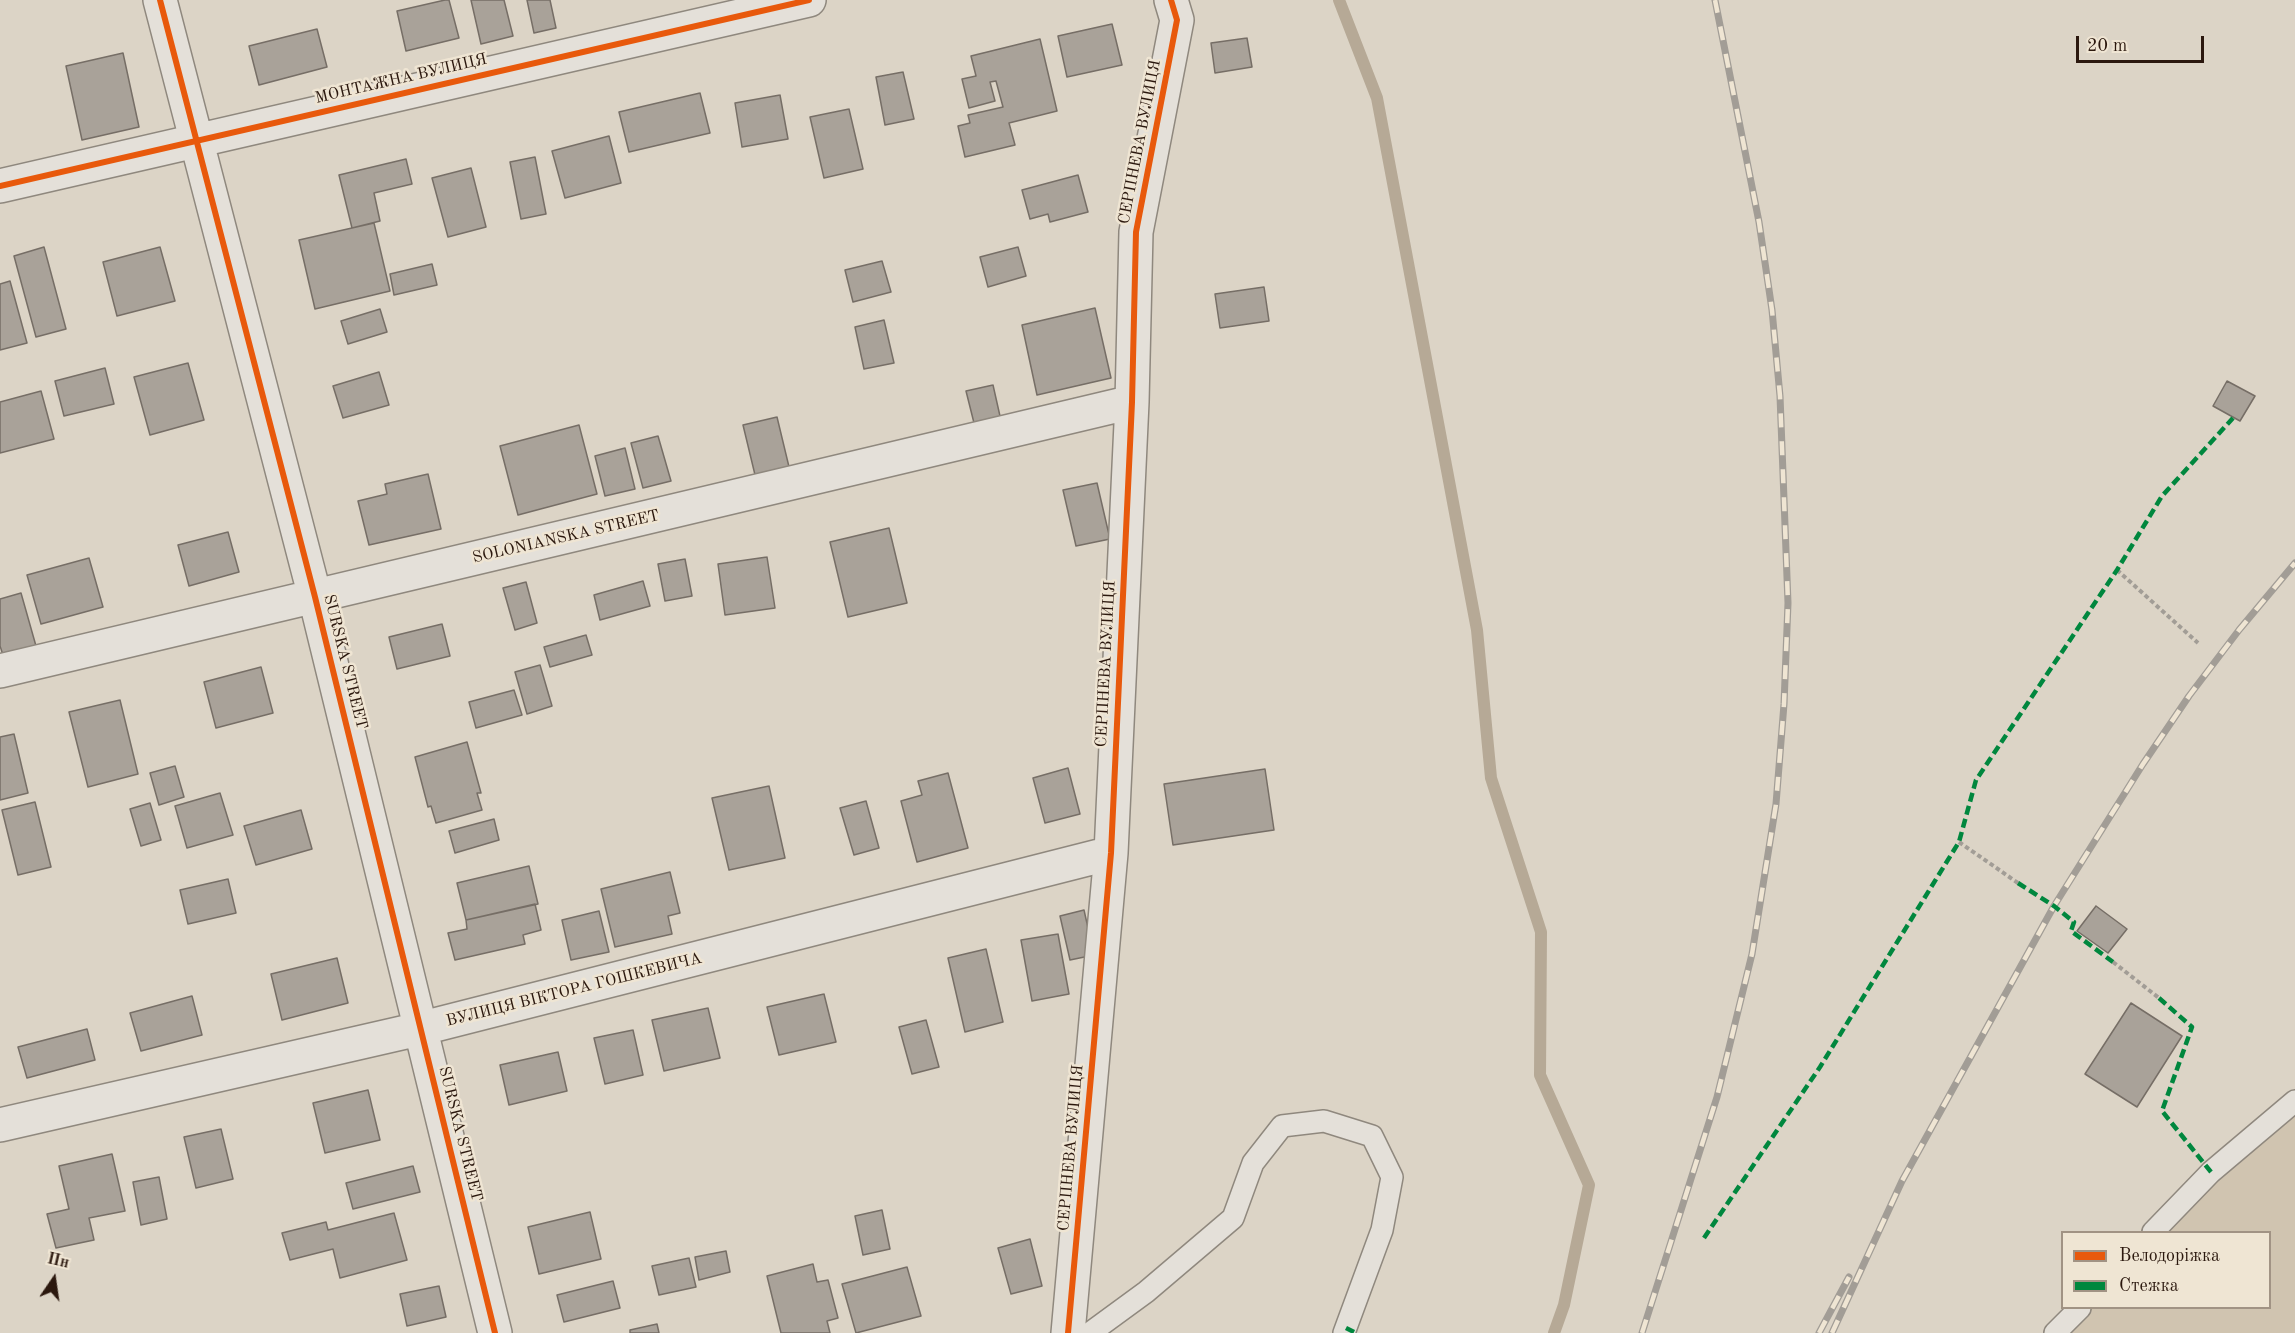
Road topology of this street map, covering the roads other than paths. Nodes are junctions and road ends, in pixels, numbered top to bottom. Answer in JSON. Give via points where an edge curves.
{"nodes":[{"id":1,"x":160,"y":0,"type":"edge"},
{"id":2,"x":809,"y":0,"type":"edge"},
{"id":3,"x":1171,"y":0,"type":"edge"},
{"id":4,"x":197,"y":139,"type":"junction"},
{"id":5,"x":0,"y":186,"type":"edge"},
{"id":6,"x":1132,"y":402,"type":"junction"},
{"id":7,"x":315,"y":597,"type":"junction"},
{"id":8,"x":0,"y":671,"type":"edge"},
{"id":9,"x":1111,"y":854,"type":"junction"},
{"id":10,"x":419,"y":1029,"type":"junction"},
{"id":11,"x":2295,"y":1101,"type":"edge"},
{"id":12,"x":0,"y":1125,"type":"edge"},
{"id":13,"x":2154,"y":1231,"type":"edge"},
{"id":14,"x":2079,"y":1309,"type":"edge"},
{"id":15,"x":495,"y":1333,"type":"edge"},
{"id":16,"x":1068,"y":1333,"type":"edge"},
{"id":17,"x":1090,"y":1333,"type":"edge"},
{"id":18,"x":1344,"y":1333,"type":"edge"},
{"id":19,"x":2055,"y":1333,"type":"edge"}],
"edges":[{"from":1,"to":4,"type":"street","name":"SURSKA STREET"},
{"from":2,"to":4,"type":"street","name":"МОНТАЖНА ВУЛИЦЯ"},
{"from":3,"to":6,"type":"street","name":"СЕРПНЕВА ВУЛИЦЯ","via":[[1177,20],[1136,232]]},
{"from":4,"to":5,"type":"street","name":"МОНТАЖНА ВУЛИЦЯ"},
{"from":4,"to":7,"type":"street","name":"SURSKA STREET"},
{"from":6,"to":7,"type":"street","name":"SOLONIANSKA STREET"},
{"from":6,"to":9,"type":"street","name":"СЕРПНЕВА ВУЛИЦЯ"},
{"from":7,"to":8,"type":"street","name":"SOLONIANSKA STREET"},
{"from":7,"to":10,"type":"street","name":"SURSKA STREET"},
{"from":9,"to":10,"type":"street","name":"ВУЛИЦЯ ВІКТОРА ГОШКЕВИЧА"},
{"from":9,"to":16,"type":"street","name":"СЕРПНЕВА ВУЛИЦЯ"},
{"from":10,"to":12,"type":"street","name":"ВУЛИЦЯ ВІКТОРА ГОШКЕВИЧА"},
{"from":10,"to":15,"type":"street","name":"SURSKA STREET"},
{"from":11,"to":13,"type":"lane","via":[[2211,1172]]},
{"from":14,"to":19,"type":"lane"},
{"from":17,"to":18,"type":"lane","via":[[1146,1292],[1233,1218],[1253,1164],[1282,1126],[1324,1121],[1372,1136],[1392,1177],[1382,1230]]}]}
